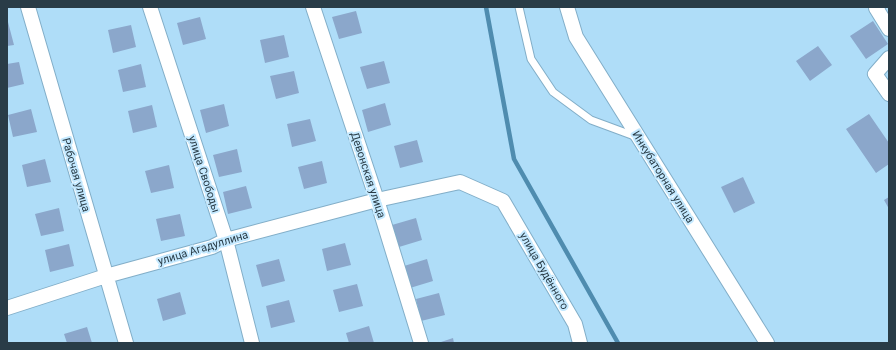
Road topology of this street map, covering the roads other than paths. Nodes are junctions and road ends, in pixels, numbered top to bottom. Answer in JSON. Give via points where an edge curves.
{"nodes":[{"id":1,"x":28,"y":7,"type":"edge"},
{"id":2,"x":150,"y":7,"type":"edge"},
{"id":3,"x":312,"y":7,"type":"edge"},
{"id":4,"x":519,"y":7,"type":"edge"},
{"id":5,"x":567,"y":7,"type":"edge"},
{"id":6,"x":878,"y":7,"type":"edge"},
{"id":7,"x":889,"y":29,"type":"edge"},
{"id":8,"x":889,"y":58,"type":"edge"},
{"id":9,"x":889,"y":94,"type":"edge"},
{"id":10,"x":637,"y":137,"type":"junction"},
{"id":11,"x":377,"y":200,"type":"junction"},
{"id":12,"x":503,"y":201,"type":"joint"},
{"id":13,"x":226,"y":240,"type":"junction"},
{"id":14,"x":106,"y":276,"type":"junction"},
{"id":15,"x":7,"y":308,"type":"edge"},
{"id":16,"x":126,"y":343,"type":"edge"},
{"id":17,"x":252,"y":343,"type":"edge"},
{"id":18,"x":421,"y":343,"type":"edge"},
{"id":19,"x":580,"y":343,"type":"edge"},
{"id":20,"x":767,"y":343,"type":"edge"}],
"edges":[{"from":1,"to":14,"type":"street","name":"Рабочая улица"},
{"from":2,"to":13,"type":"street","name":"улица Свободы"},
{"from":3,"to":11,"type":"street","name":"Девонская улица"},
{"from":4,"to":10,"type":"lane","via":[[531,59],[553,92],[591,120]]},
{"from":5,"to":10,"type":"street","name":"Инкубаторная улица","via":[[576,37]]},
{"from":6,"to":7,"type":"street","via":[[876,8]]},
{"from":8,"to":9,"type":"street","via":[[875,74]]},
{"from":10,"to":20,"type":"street","name":"Инкубаторная улица"},
{"from":11,"to":12,"type":"street","name":"улица Агадуллина","via":[[460,182]]},
{"from":11,"to":13,"type":"street","name":"улица Агадуллина"},
{"from":11,"to":18,"type":"street","name":"Девонская улица"},
{"from":12,"to":19,"type":"street","name":"улица Будённого","via":[[575,324]]},
{"from":13,"to":14,"type":"street","name":"улица Агадуллина","via":[[212,247]]},
{"from":13,"to":17,"type":"street","name":"улица Свободы"},
{"from":14,"to":15,"type":"street","name":"улица Агадуллина"},
{"from":14,"to":16,"type":"street","name":"Рабочая улица"}]}
